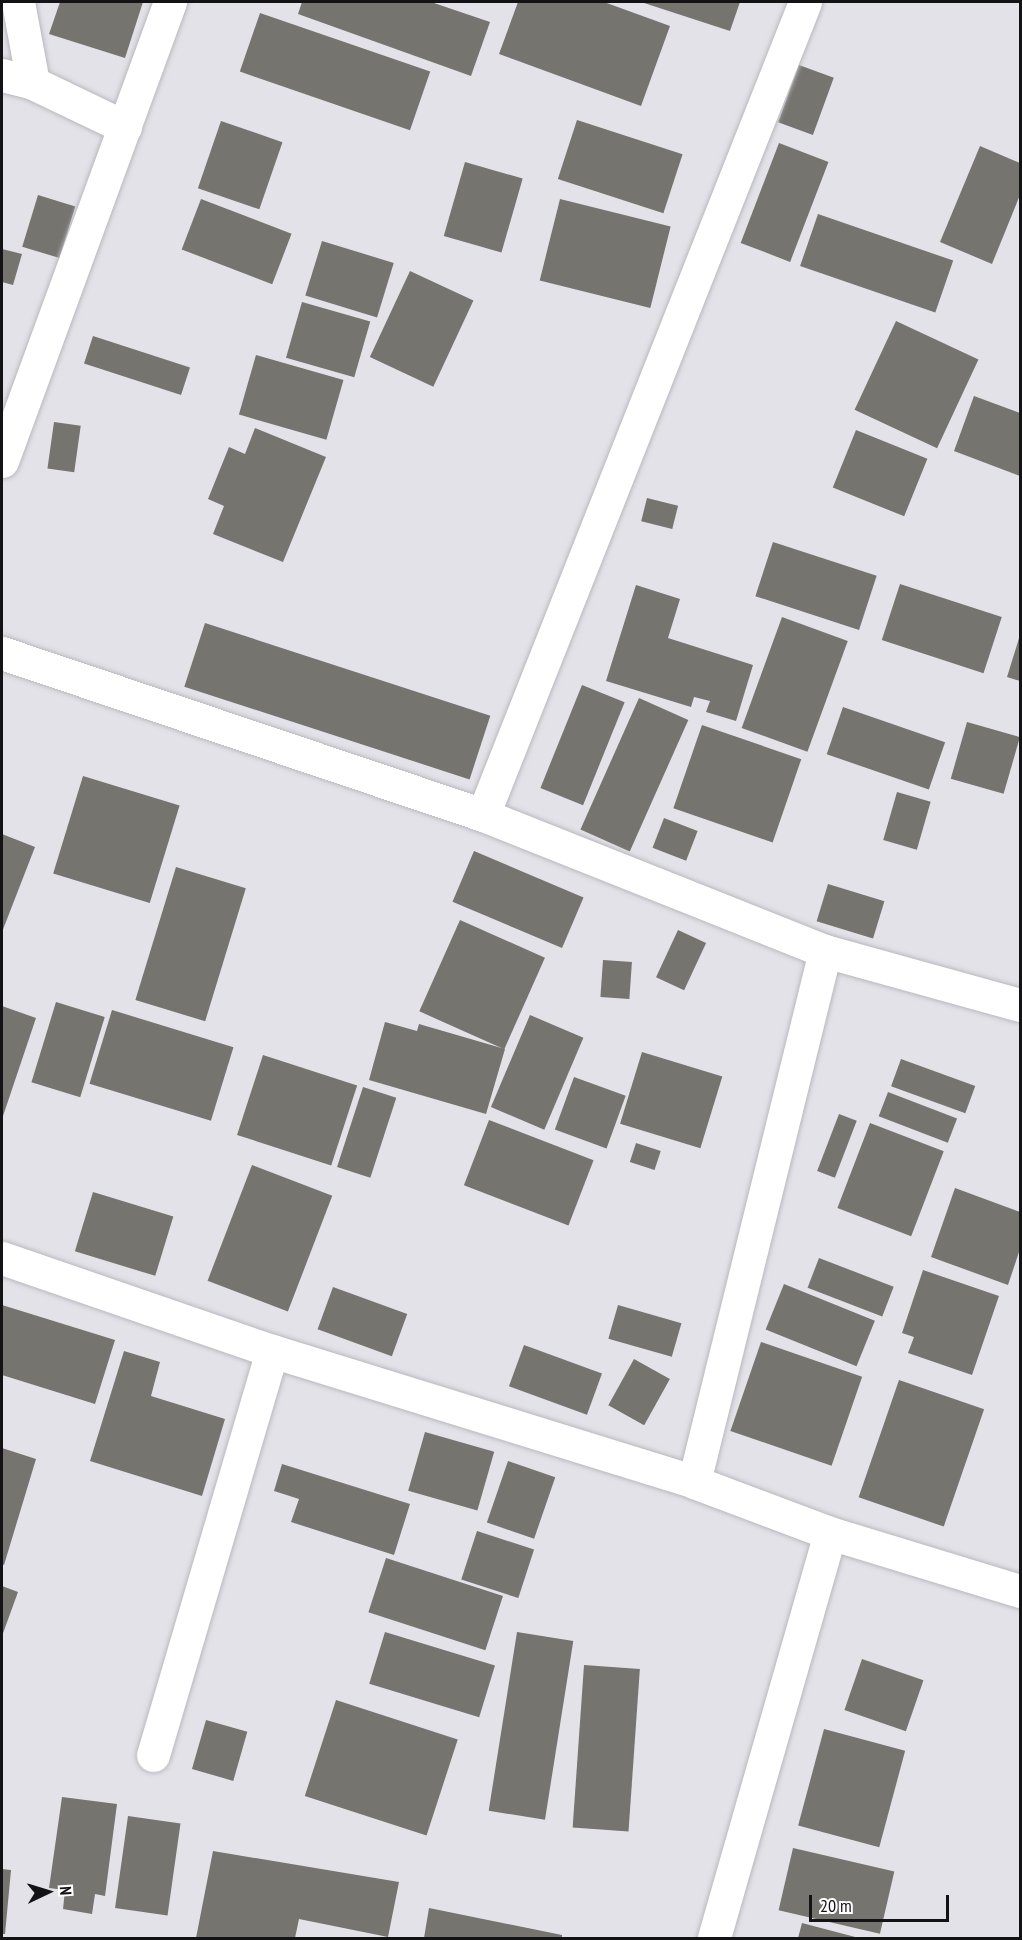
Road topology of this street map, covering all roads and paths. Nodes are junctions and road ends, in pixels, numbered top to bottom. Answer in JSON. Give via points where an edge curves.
{"nodes":[{"id":1,"x":18,"y":2,"type":"edge"},
{"id":2,"x":170,"y":2,"type":"edge"},
{"id":3,"x":805,"y":2,"type":"edge"},
{"id":4,"x":2,"y":75,"type":"edge"},
{"id":5,"x":33,"y":83,"type":"junction"},
{"id":6,"x":125,"y":127,"type":"junction"},
{"id":7,"x":2,"y":461,"type":"edge"},
{"id":8,"x":2,"y":653,"type":"edge"},
{"id":9,"x":483,"y":816,"type":"junction"},
{"id":10,"x":825,"y":951,"type":"junction"},
{"id":11,"x":1020,"y":1005,"type":"edge"},
{"id":12,"x":2,"y":1258,"type":"edge"},
{"id":13,"x":272,"y":1352,"type":"junction"},
{"id":14,"x":694,"y":1482,"type":"junction"},
{"id":15,"x":830,"y":1533,"type":"junction"},
{"id":16,"x":1020,"y":1591,"type":"edge"},
{"id":17,"x":153,"y":1755,"type":"dead end"},
{"id":18,"x":714,"y":1938,"type":"edge"}],
"edges":[{"from":1,"to":5,"type":"street"},
{"from":2,"to":6,"type":"street"},
{"from":3,"to":9,"type":"street"},
{"from":4,"to":5,"type":"street"},
{"from":5,"to":6,"type":"street"},
{"from":6,"to":7,"type":"street"},
{"from":8,"to":9,"type":"street"},
{"from":9,"to":10,"type":"street"},
{"from":10,"to":11,"type":"street"},
{"from":10,"to":14,"type":"street"},
{"from":12,"to":13,"type":"street"},
{"from":13,"to":14,"type":"street"},
{"from":13,"to":17,"type":"street"},
{"from":14,"to":15,"type":"street"},
{"from":15,"to":16,"type":"street"},
{"from":15,"to":18,"type":"street"}]}
